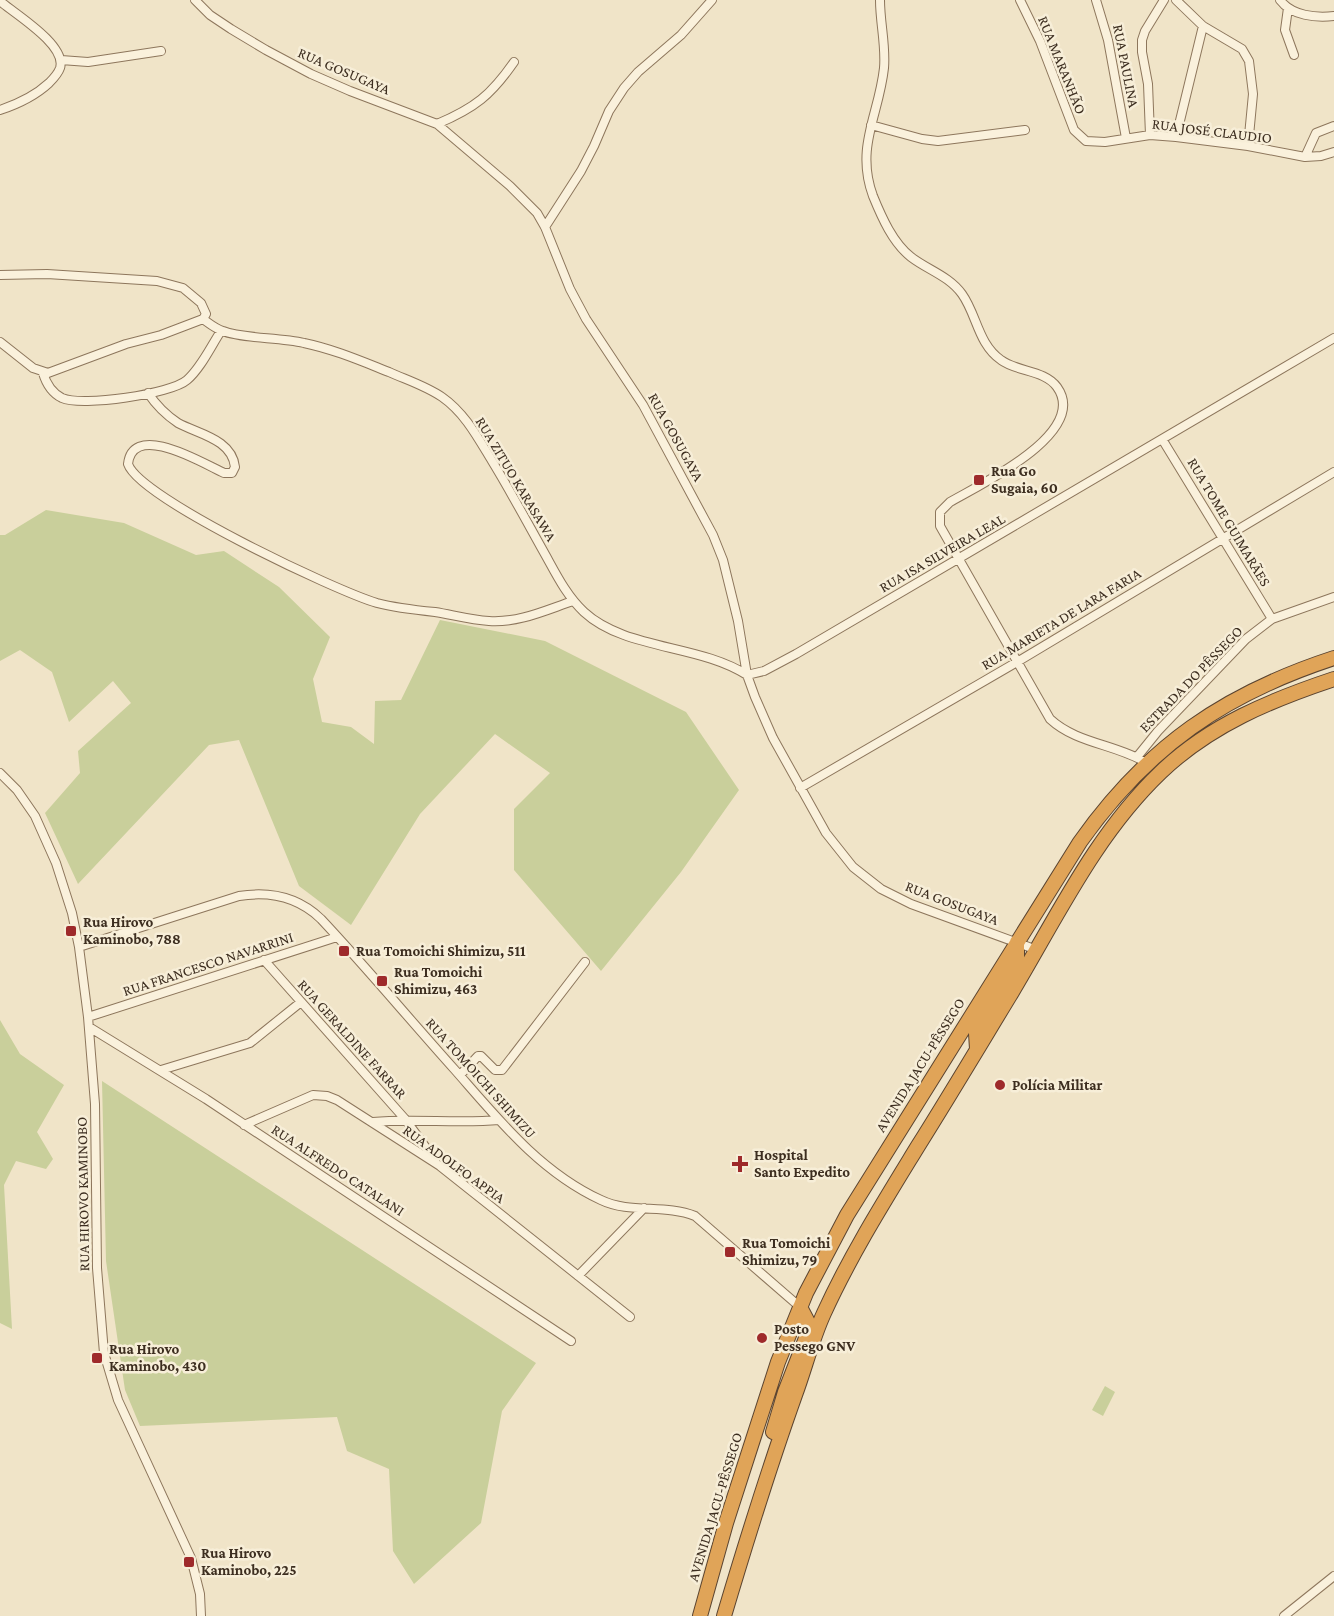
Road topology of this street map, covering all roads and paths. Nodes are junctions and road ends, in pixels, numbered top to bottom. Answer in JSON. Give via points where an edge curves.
{"nodes":[{"id":1,"x":195,"y":0,"type":"edge"},
{"id":2,"x":712,"y":0,"type":"edge"},
{"id":3,"x":880,"y":0,"type":"edge"},
{"id":4,"x":1020,"y":0,"type":"edge"},
{"id":5,"x":1096,"y":0,"type":"edge"},
{"id":6,"x":1164,"y":0,"type":"edge"},
{"id":7,"x":1176,"y":0,"type":"edge"},
{"id":8,"x":1280,"y":0,"type":"edge"},
{"id":9,"x":0,"y":1,"type":"edge"},
{"id":10,"x":1288,"y":8,"type":"junction"},
{"id":11,"x":1334,"y":16,"type":"edge"},
{"id":12,"x":1203,"y":26,"type":"junction"},
{"id":13,"x":160,"y":51,"type":"dead end"},
{"id":14,"x":1294,"y":55,"type":"dead end"},
{"id":15,"x":61,"y":60,"type":"junction"},
{"id":16,"x":514,"y":62,"type":"dead end"},
{"id":17,"x":0,"y":110,"type":"edge"},
{"id":18,"x":437,"y":124,"type":"junction"},
{"id":19,"x":871,"y":125,"type":"junction"},
{"id":20,"x":1334,"y":126,"type":"edge"},
{"id":21,"x":1025,"y":130,"type":"dead end"},
{"id":22,"x":1150,"y":135,"type":"junction"},
{"id":23,"x":1176,"y":136,"type":"junction"},
{"id":24,"x":1126,"y":138,"type":"junction"},
{"id":25,"x":1081,"y":139,"type":"joint"},
{"id":26,"x":1248,"y":146,"type":"junction"},
{"id":27,"x":1334,"y":152,"type":"edge"},
{"id":28,"x":1305,"y":157,"type":"junction"},
{"id":29,"x":544,"y":226,"type":"junction"},
{"id":30,"x":0,"y":275,"type":"edge"},
{"id":31,"x":204,"y":318,"type":"junction"},
{"id":32,"x":221,"y":331,"type":"junction"},
{"id":33,"x":1334,"y":338,"type":"edge"},
{"id":34,"x":0,"y":342,"type":"edge"},
{"id":35,"x":43,"y":373,"type":"junction"},
{"id":36,"x":148,"y":393,"type":"junction"},
{"id":37,"x":1162,"y":439,"type":"junction"},
{"id":38,"x":1334,"y":472,"type":"edge"},
{"id":39,"x":1223,"y":539,"type":"junction"},
{"id":40,"x":958,"y":560,"type":"junction"},
{"id":41,"x":1334,"y":597,"type":"edge"},
{"id":42,"x":573,"y":601,"type":"junction"},
{"id":43,"x":1272,"y":619,"type":"junction"},
{"id":44,"x":1334,"y":658,"type":"edge"},
{"id":45,"x":1017,"y":662,"type":"junction"},
{"id":46,"x":747,"y":675,"type":"junction"},
{"id":47,"x":1334,"y":679,"type":"edge"},
{"id":48,"x":1142,"y":760,"type":"junction"},
{"id":49,"x":0,"y":772,"type":"edge"},
{"id":50,"x":800,"y":788,"type":"junction"},
{"id":51,"x":1068,"y":861,"type":"junction"},
{"id":52,"x":1048,"y":931,"type":"junction"},
{"id":53,"x":337,"y":937,"type":"junction"},
{"id":54,"x":1017,"y":942,"type":"junction"},
{"id":55,"x":79,"y":947,"type":"junction"},
{"id":56,"x":1037,"y":950,"type":"junction"},
{"id":57,"x":264,"y":960,"type":"junction"},
{"id":58,"x":585,"y":962,"type":"dead end"},
{"id":59,"x":301,"y":1002,"type":"junction"},
{"id":60,"x":88,"y":1017,"type":"junction"},
{"id":61,"x":88,"y":1027,"type":"junction"},
{"id":62,"x":977,"y":1050,"type":"junction"},
{"id":63,"x":161,"y":1070,"type":"junction"},
{"id":64,"x":460,"y":1075,"type":"junction"},
{"id":65,"x":405,"y":1119,"type":"junction"},
{"id":66,"x":499,"y":1120,"type":"junction"},
{"id":67,"x":373,"y":1122,"type":"junction"},
{"id":68,"x":244,"y":1125,"type":"junction"},
{"id":69,"x":440,"y":1166,"type":"junction"},
{"id":70,"x":862,"y":1189,"type":"junction"},
{"id":71,"x":644,"y":1208,"type":"junction"},
{"id":72,"x":578,"y":1276,"type":"junction"},
{"id":73,"x":833,"y":1291,"type":"junction"},
{"id":74,"x":800,"y":1307,"type":"junction"},
{"id":75,"x":630,"y":1317,"type":"dead end"},
{"id":76,"x":790,"y":1329,"type":"junction"},
{"id":77,"x":571,"y":1341,"type":"dead end"},
{"id":78,"x":777,"y":1419,"type":"junction"},
{"id":79,"x":770,"y":1466,"type":"junction"},
{"id":80,"x":1334,"y":1576,"type":"edge"},
{"id":81,"x":201,"y":1616,"type":"edge"},
{"id":82,"x":700,"y":1616,"type":"edge"},
{"id":83,"x":724,"y":1616,"type":"edge"},
{"id":84,"x":1284,"y":1616,"type":"edge"}],
"edges":[{"from":1,"to":18,"type":"street","name":"RUA GOSUGAYA","via":[[231,29],[311,74]]},
{"from":2,"to":29,"type":"street","via":[[624,88],[581,171]]},
{"from":3,"to":19,"type":"street","via":[[884,69]]},
{"from":4,"to":25,"type":"street","name":"RUA MARANHÃO"},
{"from":5,"to":24,"type":"street","name":"RUA PAULINA","via":[[1108,40]]},
{"from":6,"to":22,"type":"street","via":[[1142,40]]},
{"from":7,"to":12,"type":"street"},
{"from":8,"to":10,"type":"street"},
{"from":9,"to":15,"type":"street","via":[[46,39]]},
{"from":10,"to":11,"type":"street","via":[[1314,16]]},
{"from":10,"to":14,"type":"street","via":[[1285,30]]},
{"from":12,"to":23,"type":"street"},
{"from":12,"to":26,"type":"street","via":[[1242,49],[1249,61],[1253,94]]},
{"from":13,"to":15,"type":"street","via":[[88,62]]},
{"from":15,"to":17,"type":"street","via":[[60,68],[43,89]]},
{"from":16,"to":18,"type":"street","via":[[489,94]]},
{"from":18,"to":29,"type":"street","name":"RUA GOSUGAYA","via":[[526,201]]},
{"from":19,"to":21,"type":"street","via":[[938,141]]},
{"from":19,"to":40,"type":"street","via":[[866,173],[892,237],[913,258],[940,273],[962,293],[982,338],[995,355],[1009,365],[1052,381],[1063,404],[1048,438],[1038,447],[940,512],[940,526]]},
{"from":20,"to":28,"type":"street","via":[[1316,133]]},
{"from":22,"to":23,"type":"street","name":"RUA JOSÉ CLAUDIO"},
{"from":22,"to":24,"type":"street","name":"RUA JOSÉ CLAUDIO"},
{"from":23,"to":26,"type":"street","name":"RUA JOSÉ CLAUDIO"},
{"from":24,"to":25,"type":"street","name":"RUA JOSÉ CLAUDIO","via":[[1093,142]]},
{"from":26,"to":28,"type":"street","name":"RUA JOSÉ CLAUDIO"},
{"from":27,"to":28,"type":"street","name":"RUA JOSÉ CLAUDIO"},
{"from":29,"to":46,"type":"street","name":"RUA GOSUGAYA","via":[[580,309],[643,405],[713,535],[723,560]]},
{"from":30,"to":31,"type":"street","name":"RUA ZITUO KARASAWA","via":[[101,276],[166,282],[193,296],[204,308]]},
{"from":31,"to":32,"type":"street","name":"RUA ZITUO KARASAWA"},
{"from":31,"to":35,"type":"street"},
{"from":32,"to":36,"type":"street","via":[[188,379],[175,387]]},
{"from":32,"to":42,"type":"street","name":"RUA ZITUO KARASAWA","via":[[337,352],[424,386],[443,398],[475,432]]},
{"from":33,"to":37,"type":"street","name":"RUA ISA SILVEIRA LEAL"},
{"from":34,"to":35,"type":"street"},
{"from":35,"to":36,"type":"street","via":[[52,391],[65,399],[103,400]]},
{"from":36,"to":42,"type":"street","via":[[169,417],[220,442],[232,456],[235,467],[232,473],[224,473],[181,452],[152,446],[138,448],[129,457],[133,473],[188,514],[328,584],[393,607],[489,621],[510,621]]},
{"from":37,"to":39,"type":"street","name":"RUA TOME GUIMARÃES"},
{"from":37,"to":40,"type":"street","name":"RUA ISA SILVEIRA LEAL"},
{"from":38,"to":39,"type":"street","name":"RUA MARIETA DE LARA FARIA"},
{"from":39,"to":43,"type":"street","name":"RUA TOME GUIMARÃES"},
{"from":39,"to":45,"type":"street","name":"RUA MARIETA DE LARA FARIA"},
{"from":40,"to":45,"type":"street"},
{"from":40,"to":46,"type":"street","name":"RUA ISA SILVEIRA LEAL","via":[[774,666]]},
{"from":41,"to":43,"type":"street","name":"ESTRADA DO PÊSSEGO"},
{"from":42,"to":46,"type":"street","name":"RUA ZITUO KARASAWA","via":[[586,614],[624,634],[718,660]]},
{"from":43,"to":48,"type":"street","name":"ESTRADA DO PÊSSEGO","via":[[1231,653],[1154,736]]},
{"from":44,"to":48,"type":"highway","name":"AVENIDA JACU-PÊSSEGO","via":[[1267,683],[1226,704]]},
{"from":45,"to":48,"type":"street","via":[[1040,705],[1058,726]]},
{"from":45,"to":50,"type":"street","name":"RUA MARIETA DE LARA FARIA"},
{"from":46,"to":50,"type":"street","name":"RUA GOSUGAYA","via":[[773,738]]},
{"from":47,"to":52,"type":"highway","via":[[1261,706],[1225,725],[1194,744],[1161,772],[1111,828]]},
{"from":48,"to":51,"type":"highway","name":"AVENIDA JACU-PÊSSEGO"},
{"from":49,"to":55,"type":"street","name":"RUA HIROVO KAMINOBO","via":[[35,816],[68,896]]},
{"from":50,"to":54,"type":"street","name":"RUA GOSUGAYA","via":[[840,852],[880,889]]},
{"from":51,"to":52,"type":"highway","via":[[1063,881],[1032,932],[1036,939]]},
{"from":51,"to":54,"type":"highway","name":"AVENIDA JACU-PÊSSEGO"},
{"from":52,"to":56,"type":"highway"},
{"from":53,"to":55,"type":"street","name":"RUA TOMOICHI SHIMIZU","via":[[298,902],[255,893]]},
{"from":53,"to":57,"type":"street","name":"RUA FRANCESCO NAVARRINI"},
{"from":53,"to":64,"type":"street","name":"RUA TOMOICHI SHIMIZU"},
{"from":54,"to":56,"type":"street","name":"RUA GOSUGAYA"},
{"from":54,"to":62,"type":"highway","via":[[1017,963],[976,1033]]},
{"from":54,"to":70,"type":"highway","name":"AVENIDA JACU-PÊSSEGO"},
{"from":55,"to":60,"type":"street","name":"RUA HIROVO KAMINOBO"},
{"from":56,"to":62,"type":"highway"},
{"from":57,"to":59,"type":"street","name":"RUA GERALDINE FARRAR"},
{"from":57,"to":60,"type":"street","name":"RUA FRANCESCO NAVARRINI"},
{"from":58,"to":64,"type":"street","via":[[502,1070],[495,1070],[478,1056]]},
{"from":59,"to":63,"type":"street","via":[[250,1043]]},
{"from":59,"to":65,"type":"street","name":"RUA GERALDINE FARRAR"},
{"from":60,"to":61,"type":"street","name":"RUA HIROVO KAMINOBO"},
{"from":61,"to":63,"type":"street","name":"RUA ALFREDO CATALANI"},
{"from":61,"to":81,"type":"street","name":"RUA HIROVO KAMINOBO","via":[[95,1104],[97,1268],[104,1353],[118,1400],[191,1558]]},
{"from":62,"to":73,"type":"highway"},
{"from":63,"to":68,"type":"street","name":"RUA ALFREDO CATALANI"},
{"from":64,"to":66,"type":"street","name":"RUA TOMOICHI SHIMIZU"},
{"from":65,"to":66,"type":"street"},
{"from":65,"to":67,"type":"street"},
{"from":65,"to":69,"type":"street","name":"RUA GERALDINE FARRAR"},
{"from":66,"to":71,"type":"street","name":"RUA TOMOICHI SHIMIZU","via":[[535,1157],[586,1192],[609,1203]]},
{"from":67,"to":68,"type":"street","name":"RUA ADOLFO APPIA","via":[[338,1100],[313,1095]]},
{"from":67,"to":69,"type":"street","name":"RUA ADOLFO APPIA"},
{"from":68,"to":77,"type":"street","name":"RUA ALFREDO CATALANI"},
{"from":69,"to":72,"type":"street","name":"RUA ADOLFO APPIA"},
{"from":70,"to":73,"type":"highway","via":[[862,1206],[818,1286],[820,1293]]},
{"from":70,"to":74,"type":"highway","name":"AVENIDA JACU-PÊSSEGO"},
{"from":71,"to":72,"type":"street"},
{"from":71,"to":74,"type":"street","name":"RUA TOMOICHI SHIMIZU","via":[[695,1216]]},
{"from":72,"to":75,"type":"street","name":"RUA ADOLFO APPIA"},
{"from":73,"to":74,"type":"highway","via":[[822,1300]]},
{"from":73,"to":79,"type":"highway"},
{"from":74,"to":76,"type":"highway","name":"AVENIDA JACU-PÊSSEGO"},
{"from":74,"to":78,"type":"highway","via":[[810,1326]]},
{"from":76,"to":78,"type":"highway","via":[[800,1327],[803,1332],[777,1403]]},
{"from":76,"to":82,"type":"highway","name":"AVENIDA JACU-PÊSSEGO","via":[[734,1497]]},
{"from":78,"to":79,"type":"highway","via":[[768,1448]]},
{"from":79,"to":83,"type":"highway"},
{"from":80,"to":84,"type":"street"}]}
